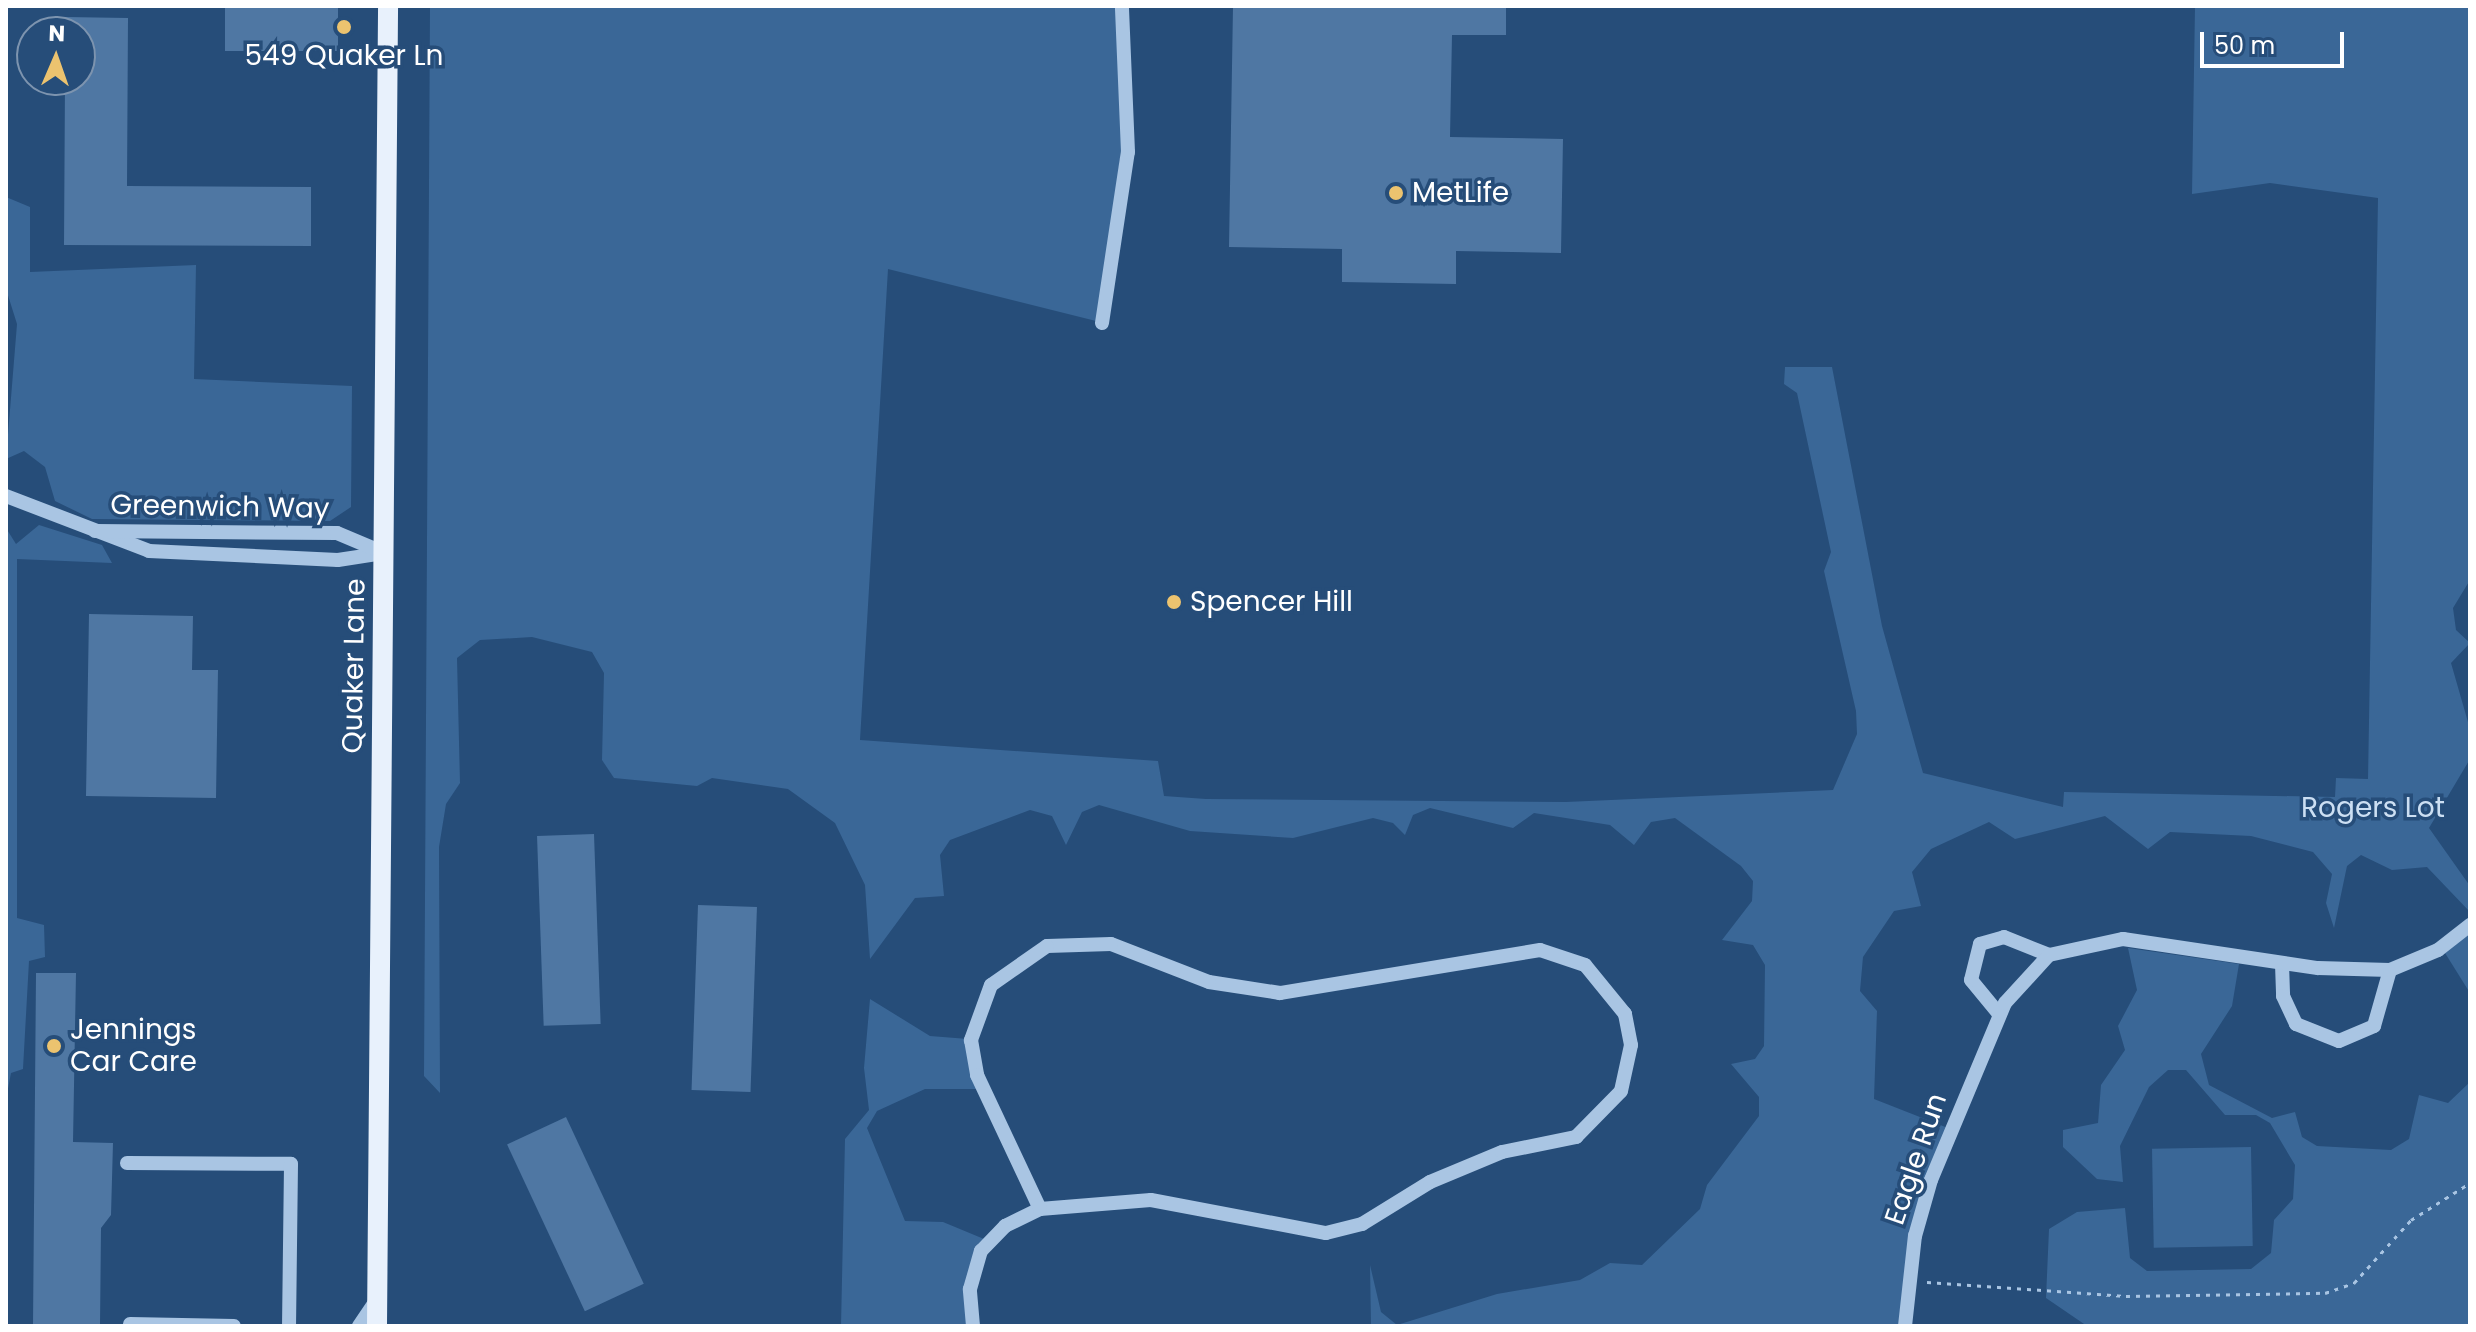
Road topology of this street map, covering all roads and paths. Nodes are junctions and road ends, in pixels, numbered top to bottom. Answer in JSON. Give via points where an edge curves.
{"nodes":[{"id":1,"x":388,"y":6,"type":"edge"},
{"id":2,"x":1122,"y":6,"type":"edge"},
{"id":3,"x":1102,"y":323,"type":"dead end"},
{"id":4,"x":6,"y":496,"type":"edge"},
{"id":5,"x":90,"y":531,"type":"junction"},
{"id":6,"x":384,"y":553,"type":"junction"},
{"id":7,"x":2470,"y":925,"type":"edge"},
{"id":8,"x":2049,"y":955,"type":"junction"},
{"id":9,"x":2282,"y":964,"type":"junction"},
{"id":10,"x":2390,"y":970,"type":"junction"},
{"id":11,"x":1999,"y":1014,"type":"junction"},
{"id":12,"x":127,"y":1163,"type":"dead end"},
{"id":13,"x":2470,"y":1183,"type":"edge"},
{"id":14,"x":1040,"y":1209,"type":"junction"},
{"id":15,"x":1908,"y":1281,"type":"junction"},
{"id":16,"x":377,"y":1299,"type":"junction"},
{"id":17,"x":130,"y":1324,"type":"dead end"},
{"id":18,"x":234,"y":1326,"type":"edge"},
{"id":19,"x":289,"y":1326,"type":"edge"},
{"id":20,"x":359,"y":1326,"type":"edge"},
{"id":21,"x":377,"y":1326,"type":"edge"},
{"id":22,"x":973,"y":1326,"type":"edge"},
{"id":23,"x":1905,"y":1326,"type":"edge"}],
"edges":[{"from":1,"to":6,"type":"main road","name":"Quaker Lane"},
{"from":2,"to":3,"type":"street","via":[[1128,152]]},
{"from":4,"to":5,"type":"street","name":"Greenwich Way"},
{"from":5,"to":6,"type":"street","name":"Greenwich Way","via":[[180,555],[338,560]]},
{"from":5,"to":6,"type":"street","name":"Greenwich Way","via":[[337,533]]},
{"from":6,"to":16,"type":"main road","name":"Quaker Lane"},
{"from":7,"to":10,"type":"street","via":[[2438,950]]},
{"from":8,"to":9,"type":"street","via":[[2123,939]]},
{"from":8,"to":11,"type":"street","name":"Eagle Run"},
{"from":8,"to":11,"type":"street","via":[[2004,937],[1980,944],[1970,968],[1973,987]]},
{"from":9,"to":10,"type":"street"},
{"from":9,"to":10,"type":"street","via":[[2283,996],[2296,1024],[2339,1041],[2374,1026]]},
{"from":11,"to":15,"type":"street","name":"Eagle Run","via":[[1931,1180]]},
{"from":12,"to":19,"type":"street","via":[[291,1164]]},
{"from":13,"to":15,"type":"path","via":[[2411,1220],[2354,1283],[2325,1293],[2126,1296]]},
{"from":14,"to":14,"type":"street","via":[[1151,1200],[1314,1232],[1362,1224],[1430,1182],[1590,1128],[1627,1077],[1625,1014],[1585,965],[1532,949],[1280,993],[1209,982],[1111,944],[1047,946],[991,985],[971,1040],[977,1075]]},
{"from":14,"to":22,"type":"street","via":[[1005,1226],[981,1251],[970,1289]]},
{"from":15,"to":23,"type":"street","name":"Eagle Run"},
{"from":16,"to":20,"type":"street"},
{"from":16,"to":21,"type":"main road","name":"Quaker Lane"},
{"from":17,"to":18,"type":"street"}]}
